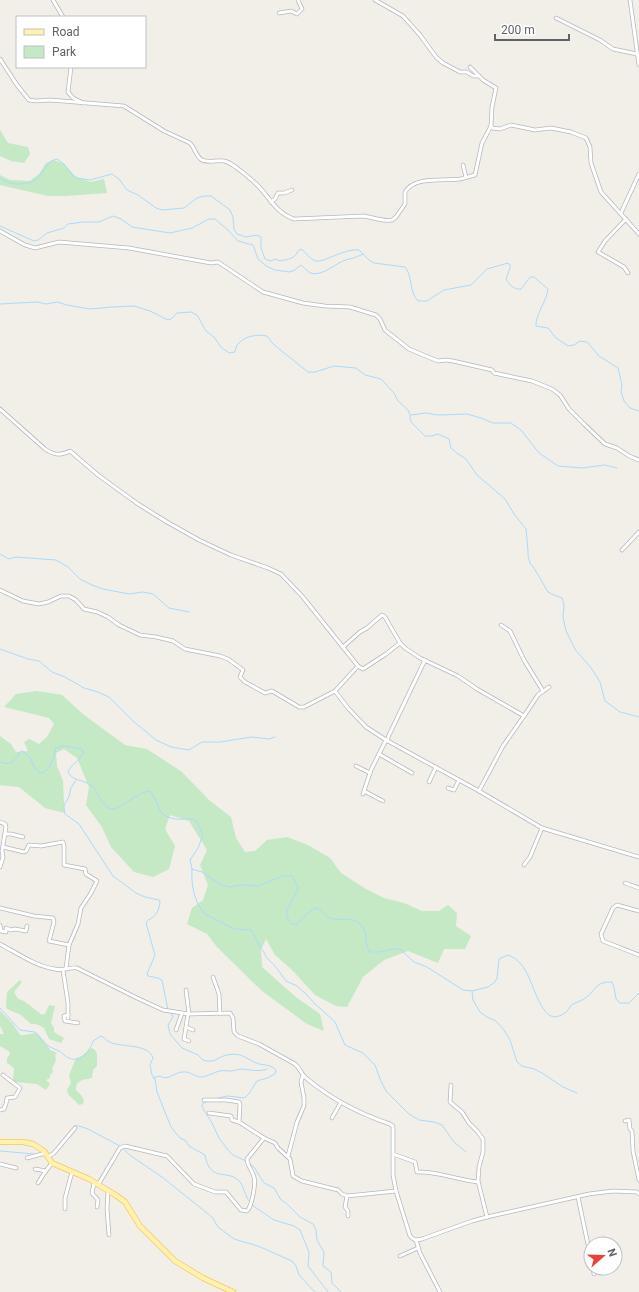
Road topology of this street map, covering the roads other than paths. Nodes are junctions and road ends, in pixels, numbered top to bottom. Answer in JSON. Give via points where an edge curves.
{"nodes":[{"id":1,"x":53,"y":0,"type":"edge"},
{"id":2,"x":298,"y":0,"type":"edge"},
{"id":3,"x":375,"y":0,"type":"edge"},
{"id":4,"x":630,"y":0,"type":"edge"},
{"id":5,"x":279,"y":14,"type":"dead end"},
{"id":6,"x":62,"y":16,"type":"edge"},
{"id":7,"x":556,"y":18,"type":"dead end"},
{"id":8,"x":637,"y":54,"type":"junction"},
{"id":9,"x":0,"y":59,"type":"edge"},
{"id":10,"x":639,"y":65,"type":"edge"},
{"id":11,"x":470,"y":67,"type":"dead end"},
{"id":12,"x":71,"y":68,"type":"edge"},
{"id":13,"x":480,"y":78,"type":"junction"},
{"id":14,"x":84,"y":103,"type":"junction"},
{"id":15,"x":491,"y":126,"type":"junction"},
{"id":16,"x":464,"y":165,"type":"dead end"},
{"id":17,"x":639,"y":174,"type":"edge"},
{"id":18,"x":466,"y":177,"type":"junction"},
{"id":19,"x":292,"y":190,"type":"dead end"},
{"id":20,"x":271,"y":202,"type":"junction"},
{"id":21,"x":621,"y":213,"type":"junction"},
{"id":22,"x":626,"y":219,"type":"junction"},
{"id":23,"x":0,"y":231,"type":"edge"},
{"id":24,"x":639,"y":234,"type":"edge"},
{"id":25,"x":628,"y":273,"type":"dead end"},
{"id":26,"x":0,"y":409,"type":"edge"},
{"id":27,"x":639,"y":460,"type":"edge"},
{"id":28,"x":639,"y":532,"type":"edge"},
{"id":29,"x":622,"y":550,"type":"dead end"},
{"id":30,"x":0,"y":590,"type":"edge"},
{"id":31,"x":501,"y":625,"type":"dead end"},
{"id":32,"x":400,"y":643,"type":"junction"},
{"id":33,"x":343,"y":647,"type":"junction"},
{"id":34,"x":425,"y":660,"type":"junction"},
{"id":35,"x":358,"y":666,"type":"junction"},
{"id":36,"x":549,"y":686,"type":"dead end"},
{"id":37,"x":335,"y":691,"type":"junction"},
{"id":38,"x":543,"y":691,"type":"junction"},
{"id":39,"x":524,"y":716,"type":"junction"},
{"id":40,"x":387,"y":740,"type":"junction"},
{"id":41,"x":379,"y":754,"type":"junction"},
{"id":42,"x":356,"y":766,"type":"dead end"},
{"id":43,"x":436,"y":767,"type":"junction"},
{"id":44,"x":370,"y":773,"type":"junction"},
{"id":45,"x":412,"y":773,"type":"dead end"},
{"id":46,"x":459,"y":780,"type":"junction"},
{"id":47,"x":429,"y":782,"type":"dead end"},
{"id":48,"x":448,"y":788,"type":"dead end"},
{"id":49,"x":479,"y":790,"type":"junction"},
{"id":50,"x":383,"y":801,"type":"dead end"},
{"id":51,"x":0,"y":822,"type":"edge"},
{"id":52,"x":542,"y":828,"type":"junction"},
{"id":53,"x":6,"y":834,"type":"junction"},
{"id":54,"x":23,"y":837,"type":"dead end"},
{"id":55,"x":3,"y":847,"type":"junction"},
{"id":56,"x":639,"y":857,"type":"edge"},
{"id":57,"x":1,"y":858,"type":"edge"},
{"id":58,"x":524,"y":865,"type":"dead end"},
{"id":59,"x":0,"y":867,"type":"edge"},
{"id":60,"x":625,"y":883,"type":"dead end"},
{"id":61,"x":639,"y":888,"type":"edge"},
{"id":62,"x":0,"y":908,"type":"edge"},
{"id":63,"x":639,"y":911,"type":"edge"},
{"id":64,"x":0,"y":924,"type":"edge"},
{"id":65,"x":28,"y":926,"type":"dead end"},
{"id":66,"x":0,"y":944,"type":"edge"},
{"id":67,"x":69,"y":945,"type":"junction"},
{"id":68,"x":639,"y":955,"type":"edge"},
{"id":69,"x":65,"y":969,"type":"junction"},
{"id":70,"x":213,"y":977,"type":"dead end"},
{"id":71,"x":186,"y":990,"type":"dead end"},
{"id":72,"x":182,"y":1013,"type":"junction"},
{"id":73,"x":189,"y":1014,"type":"junction"},
{"id":74,"x":220,"y":1014,"type":"junction"},
{"id":75,"x":78,"y":1023,"type":"dead end"},
{"id":76,"x":186,"y":1027,"type":"junction"},
{"id":77,"x":176,"y":1030,"type":"dead end"},
{"id":78,"x":193,"y":1030,"type":"dead end"},
{"id":79,"x":189,"y":1041,"type":"dead end"},
{"id":80,"x":4,"y":1075,"type":"dead end"},
{"id":81,"x":303,"y":1075,"type":"junction"},
{"id":82,"x":451,"y":1084,"type":"dead end"},
{"id":83,"x":204,"y":1100,"type":"dead end"},
{"id":84,"x":341,"y":1102,"type":"junction"},
{"id":85,"x":0,"y":1110,"type":"edge"},
{"id":86,"x":209,"y":1113,"type":"dead end"},
{"id":87,"x":332,"y":1118,"type":"dead end"},
{"id":88,"x":625,"y":1121,"type":"dead end"},
{"id":89,"x":239,"y":1122,"type":"junction"},
{"id":90,"x":75,"y":1128,"type":"dead end"},
{"id":91,"x":264,"y":1138,"type":"junction"},
{"id":92,"x":0,"y":1142,"type":"edge"},
{"id":93,"x":393,"y":1154,"type":"junction"},
{"id":94,"x":47,"y":1155,"type":"junction"},
{"id":95,"x":288,"y":1156,"type":"junction"},
{"id":96,"x":27,"y":1158,"type":"dead end"},
{"id":97,"x":52,"y":1163,"type":"junction"},
{"id":98,"x":0,"y":1164,"type":"edge"},
{"id":99,"x":16,"y":1168,"type":"dead end"},
{"id":100,"x":35,"y":1169,"type":"dead end"},
{"id":101,"x":46,"y":1171,"type":"junction"},
{"id":102,"x":72,"y":1172,"type":"junction"},
{"id":103,"x":639,"y":1180,"type":"edge"},
{"id":104,"x":478,"y":1182,"type":"junction"},
{"id":105,"x":38,"y":1183,"type":"dead end"},
{"id":106,"x":96,"y":1184,"type":"junction"},
{"id":107,"x":108,"y":1191,"type":"junction"},
{"id":108,"x":396,"y":1191,"type":"junction"},
{"id":109,"x":639,"y":1194,"type":"edge"},
{"id":110,"x":347,"y":1196,"type":"junction"},
{"id":111,"x":578,"y":1197,"type":"junction"},
{"id":112,"x":97,"y":1207,"type":"dead end"},
{"id":113,"x":65,"y":1209,"type":"dead end"},
{"id":114,"x":348,"y":1216,"type":"dead end"},
{"id":115,"x":487,"y":1217,"type":"junction"},
{"id":116,"x":109,"y":1235,"type":"dead end"},
{"id":117,"x":586,"y":1236,"type":"edge"},
{"id":118,"x":416,"y":1240,"type":"junction"},
{"id":119,"x":418,"y":1248,"type":"junction"},
{"id":120,"x":400,"y":1256,"type":"dead end"},
{"id":121,"x":233,"y":1292,"type":"edge"},
{"id":122,"x":440,"y":1292,"type":"edge"}],
"edges":[{"from":1,"to":6,"type":"street"},
{"from":2,"to":5,"type":"street","via":[[302,9],[297,14]]},
{"from":3,"to":13,"type":"street","via":[[403,16],[436,57],[444,63],[460,72],[467,72]]},
{"from":4,"to":8,"type":"street"},
{"from":7,"to":8,"type":"street","via":[[613,49]]},
{"from":8,"to":10,"type":"street"},
{"from":9,"to":14,"type":"street","via":[[29,100]]},
{"from":11,"to":13,"type":"street"},
{"from":12,"to":14,"type":"street","via":[[68,92],[73,98]]},
{"from":13,"to":15,"type":"street","via":[[496,89]]},
{"from":14,"to":20,"type":"street","via":[[124,106],[132,110],[164,131],[190,143],[202,160],[231,164],[262,188]]},
{"from":15,"to":18,"type":"street","via":[[482,143],[476,175]]},
{"from":15,"to":21,"type":"street","via":[[500,129],[511,126],[535,130],[551,128],[583,136],[588,140],[592,163],[602,192]]},
{"from":16,"to":18,"type":"street"},
{"from":17,"to":21,"type":"street"},
{"from":18,"to":20,"type":"street","via":[[410,186],[405,192],[404,206],[396,217],[388,221],[363,216],[294,219],[282,213]]},
{"from":19,"to":20,"type":"street","via":[[278,193]]},
{"from":21,"to":22,"type":"street"},
{"from":22,"to":24,"type":"street"},
{"from":22,"to":25,"type":"street","via":[[598,252],[624,267]]},
{"from":23,"to":27,"type":"street","via":[[35,248],[59,242],[133,249],[211,263],[218,262],[263,292],[303,302],[371,312],[380,319],[385,330],[403,345],[428,357],[438,361],[471,364],[532,381],[552,390],[605,444]]},
{"from":26,"to":33,"type":"street","via":[[45,449],[61,455],[70,451],[138,504],[167,522],[230,555],[281,574]]},
{"from":28,"to":29,"type":"street"},
{"from":30,"to":37,"type":"street","via":[[23,601],[39,604],[68,596],[84,609],[108,617],[140,634],[220,656],[243,670],[240,677],[245,682],[265,693],[272,691],[299,707],[304,707]]},
{"from":31,"to":38,"type":"street","via":[[510,631]]},
{"from":32,"to":33,"type":"street","via":[[382,615]]},
{"from":32,"to":34,"type":"street"},
{"from":32,"to":35,"type":"street","via":[[363,669]]},
{"from":33,"to":35,"type":"street"},
{"from":34,"to":39,"type":"street","via":[[458,676]]},
{"from":34,"to":40,"type":"street"},
{"from":35,"to":37,"type":"street"},
{"from":36,"to":38,"type":"street"},
{"from":37,"to":40,"type":"street","via":[[357,719]]},
{"from":38,"to":39,"type":"street"},
{"from":39,"to":49,"type":"street","via":[[503,746]]},
{"from":40,"to":41,"type":"street"},
{"from":40,"to":43,"type":"street"},
{"from":41,"to":44,"type":"street"},
{"from":41,"to":45,"type":"street"},
{"from":42,"to":44,"type":"street"},
{"from":43,"to":46,"type":"street"},
{"from":43,"to":47,"type":"street"},
{"from":44,"to":50,"type":"street","via":[[364,793]]},
{"from":46,"to":48,"type":"street","via":[[454,790]]},
{"from":46,"to":49,"type":"street"},
{"from":49,"to":52,"type":"street"},
{"from":51,"to":53,"type":"street","via":[[6,825]]},
{"from":52,"to":56,"type":"street"},
{"from":52,"to":58,"type":"street"},
{"from":53,"to":54,"type":"street"},
{"from":53,"to":55,"type":"street"},
{"from":55,"to":57,"type":"street"},
{"from":55,"to":67,"type":"street","via":[[24,852],[29,845],[41,846],[63,842],[64,865],[85,869],[86,874],[97,881],[81,908],[78,924]]},
{"from":57,"to":59,"type":"street"},
{"from":60,"to":61,"type":"street"},
{"from":62,"to":67,"type":"street","via":[[54,919],[49,940]]},
{"from":63,"to":68,"type":"street","via":[[616,905],[601,934],[603,941]]},
{"from":64,"to":65,"type":"street","via":[[1,931],[6,932],[6,928],[26,931]]},
{"from":66,"to":69,"type":"street","via":[[44,967]]},
{"from":67,"to":69,"type":"street"},
{"from":69,"to":72,"type":"street","via":[[77,968],[157,1007]]},
{"from":69,"to":75,"type":"street","via":[[68,1003],[68,1016],[64,1016],[65,1021]]},
{"from":70,"to":74,"type":"street","via":[[219,994]]},
{"from":71,"to":73,"type":"street"},
{"from":72,"to":73,"type":"street"},
{"from":72,"to":77,"type":"street"},
{"from":73,"to":74,"type":"street"},
{"from":73,"to":76,"type":"street"},
{"from":74,"to":81,"type":"street","via":[[232,1014],[234,1031],[238,1036],[259,1044],[295,1064]]},
{"from":76,"to":78,"type":"street"},
{"from":76,"to":79,"type":"street","via":[[184,1039]]},
{"from":80,"to":85,"type":"street","via":[[20,1088],[15,1098],[7,1098],[4,1109]]},
{"from":81,"to":84,"type":"street"},
{"from":81,"to":95,"type":"street","via":[[301,1082],[304,1106]]},
{"from":82,"to":104,"type":"street","via":[[450,1102],[462,1112],[483,1139]]},
{"from":83,"to":89,"type":"street","via":[[239,1102]]},
{"from":84,"to":87,"type":"street"},
{"from":84,"to":93,"type":"street","via":[[371,1118],[392,1125]]},
{"from":86,"to":89,"type":"street","via":[[230,1116],[232,1120]]},
{"from":88,"to":103,"type":"street","via":[[629,1120],[629,1128],[632,1131]]},
{"from":89,"to":91,"type":"street"},
{"from":90,"to":94,"type":"street","via":[[54,1152]]},
{"from":91,"to":95,"type":"street","via":[[274,1142]]},
{"from":91,"to":106,"type":"street","via":[[247,1158],[255,1182],[247,1211],[241,1210],[226,1192],[215,1192],[194,1184],[167,1156],[125,1146],[120,1148]]},
{"from":92,"to":94,"type":"main road","via":[[33,1144]]},
{"from":93,"to":104,"type":"street","via":[[415,1162],[417,1172],[435,1172]]},
{"from":93,"to":108,"type":"street"},
{"from":94,"to":96,"type":"street"},
{"from":94,"to":97,"type":"main road"},
{"from":95,"to":110,"type":"street","via":[[295,1178],[338,1190]]},
{"from":97,"to":101,"type":"street"},
{"from":97,"to":102,"type":"main road"},
{"from":98,"to":99,"type":"street"},
{"from":100,"to":101,"type":"street"},
{"from":101,"to":105,"type":"street"},
{"from":102,"to":106,"type":"main road"},
{"from":102,"to":113,"type":"street","via":[[65,1198]]},
{"from":104,"to":115,"type":"street"},
{"from":106,"to":107,"type":"main road"},
{"from":106,"to":112,"type":"street","via":[[92,1193],[98,1200]]},
{"from":107,"to":116,"type":"street"},
{"from":107,"to":121,"type":"main road","via":[[124,1200],[140,1226],[175,1261]]},
{"from":108,"to":110,"type":"street"},
{"from":108,"to":118,"type":"street","via":[[410,1236]]},
{"from":109,"to":111,"type":"street","via":[[612,1191]]},
{"from":110,"to":114,"type":"street","via":[[345,1207]]},
{"from":111,"to":115,"type":"street"},
{"from":111,"to":117,"type":"street"},
{"from":115,"to":118,"type":"street"},
{"from":118,"to":119,"type":"street"},
{"from":119,"to":120,"type":"street"},
{"from":119,"to":122,"type":"street"}]}
